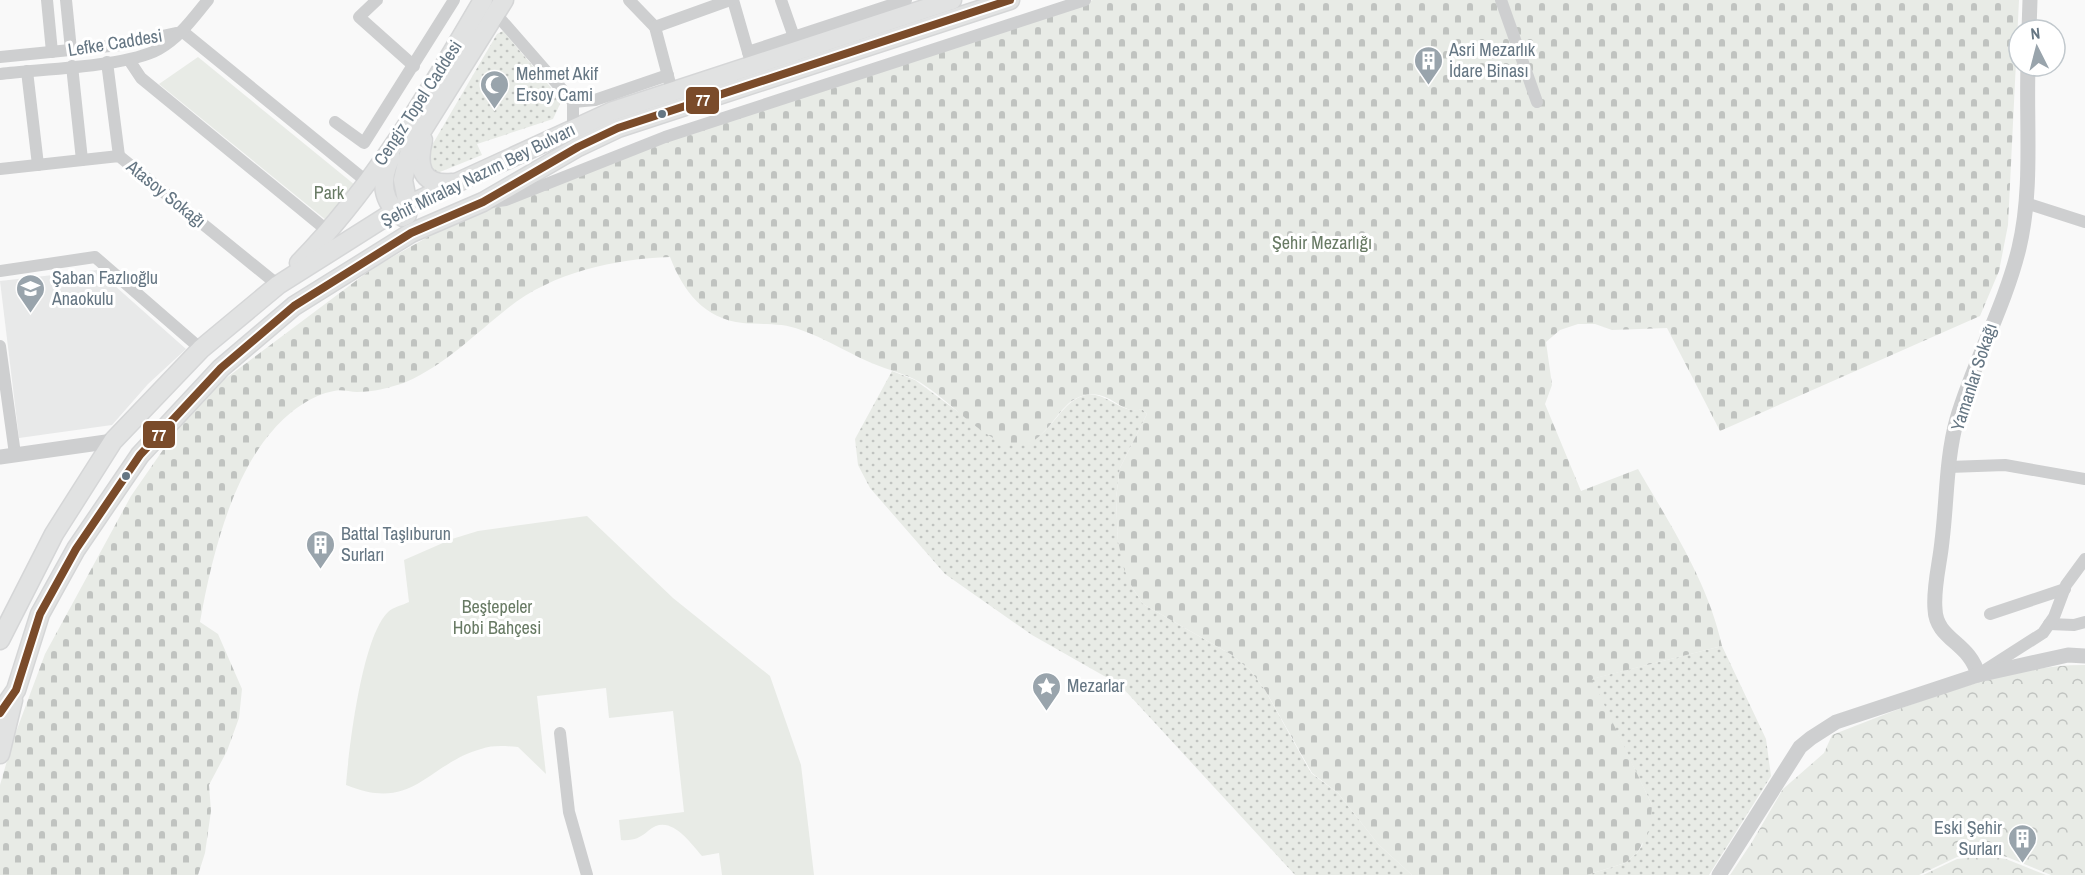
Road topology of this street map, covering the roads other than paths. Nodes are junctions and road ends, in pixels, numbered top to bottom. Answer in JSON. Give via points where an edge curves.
{"nodes":[{"id":1,"x":47,"y":0,"type":"edge"},
{"id":2,"x":66,"y":0,"type":"edge"},
{"id":3,"x":208,"y":0,"type":"edge"},
{"id":4,"x":377,"y":0,"type":"edge"},
{"id":5,"x":454,"y":0,"type":"edge"},
{"id":6,"x":483,"y":0,"type":"edge"},
{"id":7,"x":629,"y":0,"type":"edge"},
{"id":8,"x":732,"y":0,"type":"edge"},
{"id":9,"x":781,"y":0,"type":"edge"},
{"id":10,"x":906,"y":0,"type":"edge"},
{"id":11,"x":952,"y":0,"type":"edge"},
{"id":12,"x":1010,"y":0,"type":"edge"},
{"id":13,"x":1085,"y":0,"type":"edge"},
{"id":14,"x":1501,"y":0,"type":"edge"},
{"id":15,"x":2030,"y":0,"type":"edge"},
{"id":16,"x":878,"y":4,"type":"edge"},
{"id":17,"x":500,"y":7,"type":"edge"},
{"id":18,"x":2029,"y":18,"type":"edge"},
{"id":19,"x":655,"y":27,"type":"junction"},
{"id":20,"x":183,"y":31,"type":"junction"},
{"id":21,"x":794,"y":37,"type":"junction"},
{"id":22,"x":71,"y":50,"type":"junction"},
{"id":23,"x":52,"y":52,"type":"junction"},
{"id":24,"x":0,"y":57,"type":"edge"},
{"id":25,"x":750,"y":59,"type":"junction"},
{"id":26,"x":129,"y":60,"type":"junction"},
{"id":27,"x":106,"y":62,"type":"junction"},
{"id":28,"x":72,"y":66,"type":"junction"},
{"id":29,"x":414,"y":66,"type":"junction"},
{"id":30,"x":27,"y":71,"type":"junction"},
{"id":31,"x":0,"y":74,"type":"edge"},
{"id":32,"x":2028,"y":78,"type":"edge"},
{"id":33,"x":670,"y":83,"type":"junction"},
{"id":34,"x":573,"y":102,"type":"junction"},
{"id":35,"x":1537,"y":102,"type":"dead end"},
{"id":36,"x":335,"y":122,"type":"dead end"},
{"id":37,"x":426,"y":126,"type":"junction"},
{"id":38,"x":573,"y":129,"type":"junction"},
{"id":39,"x":401,"y":136,"type":"junction"},
{"id":40,"x":119,"y":156,"type":"junction"},
{"id":41,"x":82,"y":160,"type":"junction"},
{"id":42,"x":38,"y":165,"type":"junction"},
{"id":43,"x":0,"y":170,"type":"edge"},
{"id":44,"x":366,"y":181,"type":"junction"},
{"id":45,"x":452,"y":183,"type":"junction"},
{"id":46,"x":483,"y":202,"type":"junction"},
{"id":47,"x":2026,"y":203,"type":"junction"},
{"id":48,"x":403,"y":212,"type":"junction"},
{"id":49,"x":2085,"y":222,"type":"edge"},
{"id":50,"x":424,"y":225,"type":"junction"},
{"id":51,"x":329,"y":232,"type":"junction"},
{"id":52,"x":399,"y":240,"type":"junction"},
{"id":53,"x":0,"y":271,"type":"edge"},
{"id":54,"x":278,"y":285,"type":"junction"},
{"id":55,"x":0,"y":346,"type":"edge"},
{"id":56,"x":201,"y":349,"type":"junction"},
{"id":57,"x":113,"y":441,"type":"junction"},
{"id":58,"x":7,"y":455,"type":"edge"},
{"id":59,"x":1949,"y":467,"type":"junction"},
{"id":60,"x":2085,"y":479,"type":"edge"},
{"id":61,"x":2085,"y":559,"type":"edge"},
{"id":62,"x":2065,"y":589,"type":"junction"},
{"id":63,"x":1990,"y":614,"type":"dead end"},
{"id":64,"x":2085,"y":622,"type":"edge"},
{"id":65,"x":2049,"y":624,"type":"junction"},
{"id":66,"x":1,"y":634,"type":"edge"},
{"id":67,"x":2085,"y":656,"type":"edge"},
{"id":68,"x":1977,"y":675,"type":"junction"},
{"id":69,"x":16,"y":690,"type":"junction"},
{"id":70,"x":0,"y":713,"type":"edge"},
{"id":71,"x":560,"y":733,"type":"dead end"},
{"id":72,"x":0,"y":753,"type":"edge"},
{"id":73,"x":587,"y":875,"type":"edge"},
{"id":74,"x":1719,"y":875,"type":"edge"}],
"edges":[{"from":1,"to":23,"type":"street"},
{"from":2,"to":22,"type":"street"},
{"from":3,"to":20,"type":"street"},
{"from":4,"to":29,"type":"street","via":[[359,17]]},
{"from":5,"to":29,"type":"street"},
{"from":6,"to":39,"type":"main road","name":"Cengiz Topel Caddesi"},
{"from":7,"to":19,"type":"street"},
{"from":8,"to":19,"type":"street"},
{"from":8,"to":25,"type":"street"},
{"from":9,"to":21,"type":"street"},
{"from":10,"to":16,"type":"street"},
{"from":11,"to":25,"type":"main road","name":"Şehit Miralay Nazım Bey Bulvarı"},
{"from":12,"to":46,"type":"main road","name":"Şehit Miralay Nazım Bey Bulvarı","via":[[618,128]]},
{"from":13,"to":46,"type":"street","via":[[665,137],[506,200]]},
{"from":14,"to":35,"type":"street"},
{"from":15,"to":18,"type":"street"},
{"from":16,"to":21,"type":"street"},
{"from":17,"to":34,"type":"street"},
{"from":17,"to":37,"type":"main road","name":"Cengiz Topel Caddesi"},
{"from":19,"to":33,"type":"street"},
{"from":20,"to":22,"type":"street","name":"Lefke Caddesi","via":[[120,45]]},
{"from":20,"to":26,"type":"street","name":"Lefke Caddesi","via":[[159,49]]},
{"from":20,"to":44,"type":"street"},
{"from":21,"to":25,"type":"street"},
{"from":22,"to":23,"type":"street","name":"Lefke Caddesi"},
{"from":23,"to":24,"type":"street","name":"Lefke Caddesi"},
{"from":25,"to":33,"type":"main road","name":"Şehit Miralay Nazım Bey Bulvarı"},
{"from":26,"to":27,"type":"street","name":"Lefke Caddesi"},
{"from":26,"to":51,"type":"street","via":[[141,78]]},
{"from":27,"to":28,"type":"street","name":"Lefke Caddesi"},
{"from":27,"to":40,"type":"street"},
{"from":28,"to":30,"type":"street","name":"Lefke Caddesi"},
{"from":28,"to":41,"type":"street"},
{"from":29,"to":36,"type":"street","via":[[364,143]]},
{"from":30,"to":31,"type":"street","name":"Lefke Caddesi"},
{"from":30,"to":42,"type":"street"},
{"from":32,"to":47,"type":"street","name":"Yamanlar Sokağı"},
{"from":33,"to":34,"type":"street"},
{"from":33,"to":38,"type":"main road","name":"Şehit Miralay Nazım Bey Bulvarı"},
{"from":34,"to":38,"type":"street"},
{"from":37,"to":45,"type":"main road","via":[[418,158],[423,173],[436,182]]},
{"from":37,"to":48,"type":"main road","name":"Cengiz Topel Caddesi","via":[[405,165]]},
{"from":38,"to":45,"type":"main road","name":"Şehit Miralay Nazım Bey Bulvarı"},
{"from":39,"to":44,"type":"main road","name":"Cengiz Topel Caddesi"},
{"from":39,"to":48,"type":"main road","via":[[383,182],[386,197]]},
{"from":40,"to":41,"type":"street","name":"Atasoy Sokağı"},
{"from":40,"to":54,"type":"street","name":"Atasoy Sokağı"},
{"from":41,"to":42,"type":"street","name":"Atasoy Sokağı"},
{"from":42,"to":43,"type":"street","name":"Atasoy Sokağı"},
{"from":44,"to":51,"type":"main road","name":"Cengiz Topel Caddesi"},
{"from":45,"to":48,"type":"main road","name":"Şehit Miralay Nazım Bey Bulvarı"},
{"from":46,"to":50,"type":"main road","name":"Şehit Miralay Nazım Bey Bulvarı"},
{"from":47,"to":49,"type":"street"},
{"from":47,"to":59,"type":"street","name":"Yamanlar Sokağı","via":[[2019,248],[1957,420]]},
{"from":48,"to":50,"type":"main road"},
{"from":48,"to":52,"type":"main road"},
{"from":48,"to":54,"type":"main road","name":"Şehit Miralay Nazım Bey Bulvarı"},
{"from":50,"to":52,"type":"main road","name":"Şehit Miralay Nazım Bey Bulvarı"},
{"from":51,"to":54,"type":"main road","name":"Cengiz Topel Caddesi"},
{"from":52,"to":69,"type":"main road","name":"Şehit Miralay Nazım Bey Bulvarı","via":[[294,306],[221,368],[140,455],[76,549],[40,614]]},
{"from":53,"to":56,"type":"street","via":[[95,257]]},
{"from":54,"to":56,"type":"main road","name":"Şehit Miralay Nazım Bey Bulvarı"},
{"from":55,"to":58,"type":"street"},
{"from":56,"to":57,"type":"main road","name":"Şehit Miralay Nazım Bey Bulvarı"},
{"from":57,"to":58,"type":"street"},
{"from":57,"to":66,"type":"main road","name":"Şehit Miralay Nazım Bey Bulvarı","via":[[54,534]]},
{"from":59,"to":60,"type":"street","via":[[2005,465]]},
{"from":59,"to":68,"type":"street","name":"Yamanlar Sokağı","via":[[1935,610],[1944,633],[1970,655]]},
{"from":61,"to":62,"type":"street"},
{"from":62,"to":63,"type":"street"},
{"from":62,"to":65,"type":"street"},
{"from":64,"to":65,"type":"street"},
{"from":65,"to":68,"type":"street","via":[[2028,645]]},
{"from":67,"to":68,"type":"street","via":[[2068,655]]},
{"from":68,"to":74,"type":"street","via":[[1836,722],[1810,738],[1792,759]]},
{"from":69,"to":70,"type":"main road","name":"Şehit Miralay Nazım Bey Bulvarı"},
{"from":69,"to":72,"type":"main road"},
{"from":71,"to":73,"type":"street","via":[[569,812]]}]}
